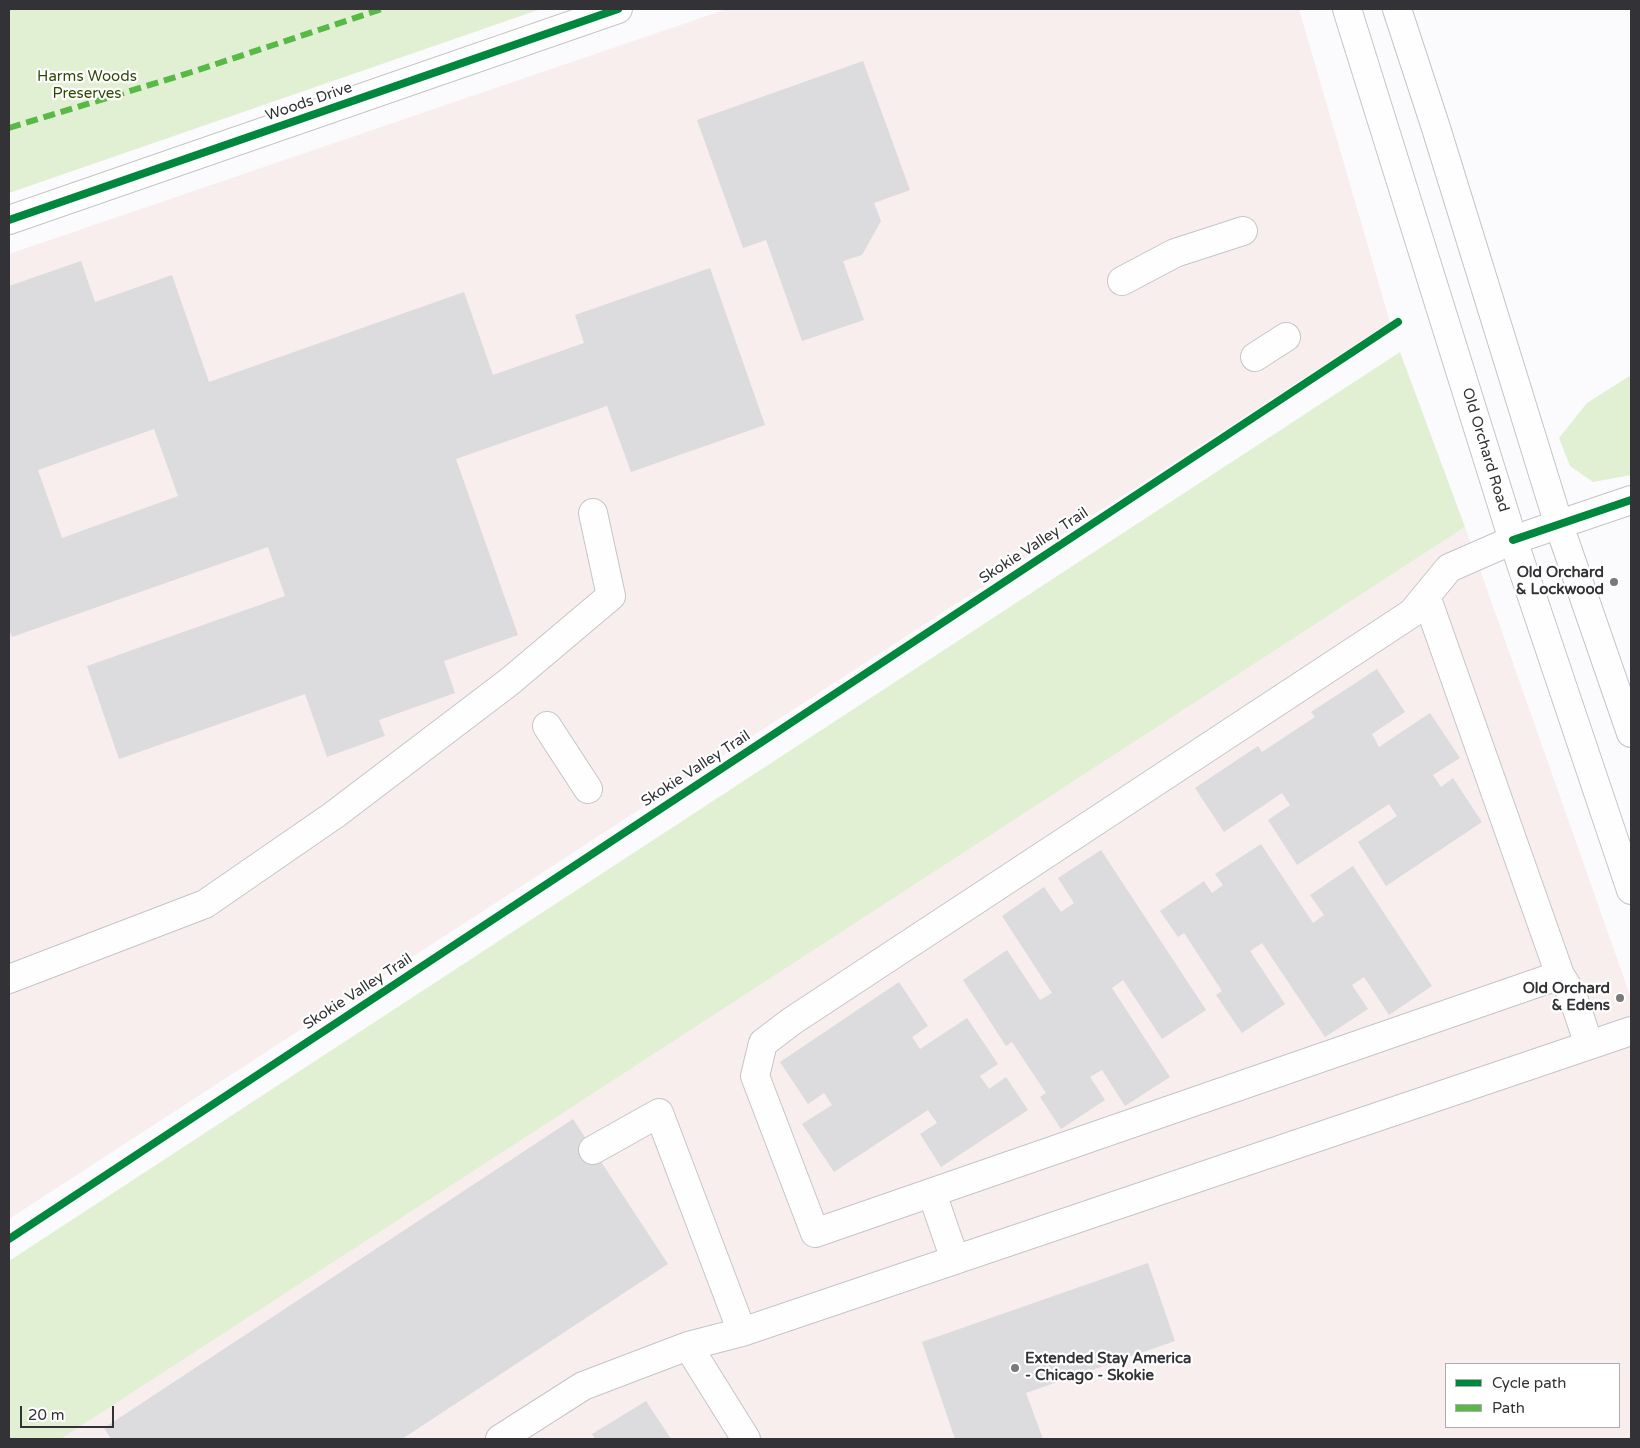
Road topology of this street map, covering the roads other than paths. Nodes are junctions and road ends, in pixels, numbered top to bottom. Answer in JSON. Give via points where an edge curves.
{"nodes":[{"id":1,"x":618,"y":9,"type":"edge"},
{"id":2,"x":1347,"y":9,"type":"edge"},
{"id":3,"x":1397,"y":9,"type":"edge"},
{"id":4,"x":9,"y":220,"type":"edge"},
{"id":5,"x":1243,"y":231,"type":"dead end"},
{"id":6,"x":1122,"y":281,"type":"dead end"},
{"id":7,"x":1286,"y":337,"type":"dead end"},
{"id":8,"x":1256,"y":357,"type":"dead end"},
{"id":9,"x":1631,"y":500,"type":"edge"},
{"id":10,"x":593,"y":513,"type":"dead end"},
{"id":11,"x":1559,"y":524,"type":"junction"},
{"id":12,"x":1513,"y":540,"type":"junction"},
{"id":13,"x":1426,"y":596,"type":"junction"},
{"id":14,"x":547,"y":726,"type":"dead end"},
{"id":15,"x":1631,"y":733,"type":"edge"},
{"id":16,"x":588,"y":789,"type":"dead end"},
{"id":17,"x":1631,"y":890,"type":"edge"},
{"id":18,"x":1560,"y":975,"type":"junction"},
{"id":19,"x":9,"y":979,"type":"edge"},
{"id":20,"x":1631,"y":1031,"type":"edge"},
{"id":21,"x":1589,"y":1045,"type":"junction"},
{"id":22,"x":593,"y":1150,"type":"dead end"},
{"id":23,"x":932,"y":1193,"type":"junction"},
{"id":24,"x":955,"y":1260,"type":"junction"},
{"id":25,"x":742,"y":1332,"type":"junction"},
{"id":26,"x":688,"y":1346,"type":"junction"},
{"id":27,"x":500,"y":1439,"type":"edge"},
{"id":28,"x":746,"y":1439,"type":"edge"}],
"edges":[{"from":1,"to":4,"type":"main road","name":"Woods Drive"},
{"from":2,"to":12,"type":"main road","name":"Old Orchard Road"},
{"from":3,"to":11,"type":"main road"},
{"from":5,"to":6,"type":"main road","via":[[1175,253]]},
{"from":7,"to":8,"type":"main road"},
{"from":9,"to":11,"type":"main road"},
{"from":10,"to":19,"type":"main road","via":[[611,596],[509,682],[334,815],[205,904]]},
{"from":11,"to":12,"type":"main road"},
{"from":11,"to":15,"type":"main road"},
{"from":12,"to":13,"type":"main road","via":[[1449,568]]},
{"from":12,"to":17,"type":"main road","name":"Old Orchard Road"},
{"from":13,"to":18,"type":"main road"},
{"from":13,"to":23,"type":"main road","via":[[1412,613],[763,1043],[755,1076],[815,1233]]},
{"from":14,"to":16,"type":"main road"},
{"from":18,"to":21,"type":"main road","via":[[1572,994]]},
{"from":18,"to":23,"type":"main road"},
{"from":20,"to":21,"type":"main road"},
{"from":21,"to":24,"type":"main road"},
{"from":22,"to":25,"type":"main road","via":[[659,1113]]},
{"from":23,"to":24,"type":"main road"},
{"from":24,"to":25,"type":"main road"},
{"from":25,"to":26,"type":"main road"},
{"from":26,"to":27,"type":"main road","via":[[584,1386]]},
{"from":26,"to":28,"type":"main road"}]}
